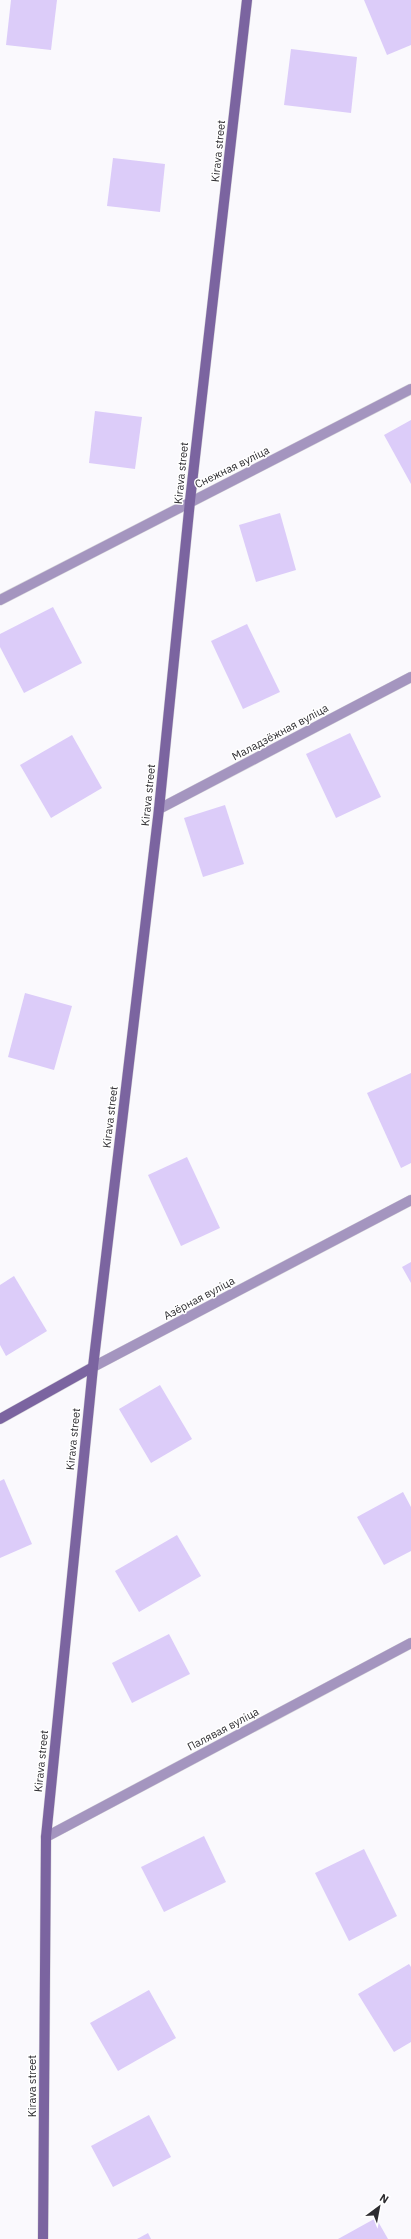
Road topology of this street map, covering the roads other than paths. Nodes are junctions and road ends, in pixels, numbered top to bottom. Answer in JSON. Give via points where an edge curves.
{"nodes":[{"id":1,"x":247,"y":0,"type":"edge"},
{"id":2,"x":411,"y":389,"type":"edge"},
{"id":3,"x":190,"y":501,"type":"junction"},
{"id":4,"x":0,"y":600,"type":"edge"},
{"id":5,"x":411,"y":677,"type":"edge"},
{"id":6,"x":159,"y":809,"type":"junction"},
{"id":7,"x":411,"y":1200,"type":"edge"},
{"id":8,"x":92,"y":1367,"type":"junction"},
{"id":9,"x":0,"y":1419,"type":"edge"},
{"id":10,"x":411,"y":1643,"type":"edge"},
{"id":11,"x":46,"y":1837,"type":"junction"},
{"id":12,"x":43,"y":2239,"type":"edge"}],
"edges":[{"from":1,"to":3,"type":"main road","name":"Kirava street"},
{"from":2,"to":3,"type":"street","name":"Снежная вуліца"},
{"from":3,"to":4,"type":"street","name":"Снежная вуліца"},
{"from":3,"to":6,"type":"main road","name":"Kirava street"},
{"from":5,"to":6,"type":"street","name":"Маладзёжная вуліца"},
{"from":6,"to":8,"type":"main road","name":"Kirava street"},
{"from":7,"to":8,"type":"street","name":"Азёрная вуліца"},
{"from":8,"to":9,"type":"main road","name":"Азёрная вуліца"},
{"from":8,"to":11,"type":"main road","name":"Kirava street"},
{"from":10,"to":11,"type":"street","name":"Палявая вуліца"},
{"from":11,"to":12,"type":"main road","name":"Kirava street"}]}
